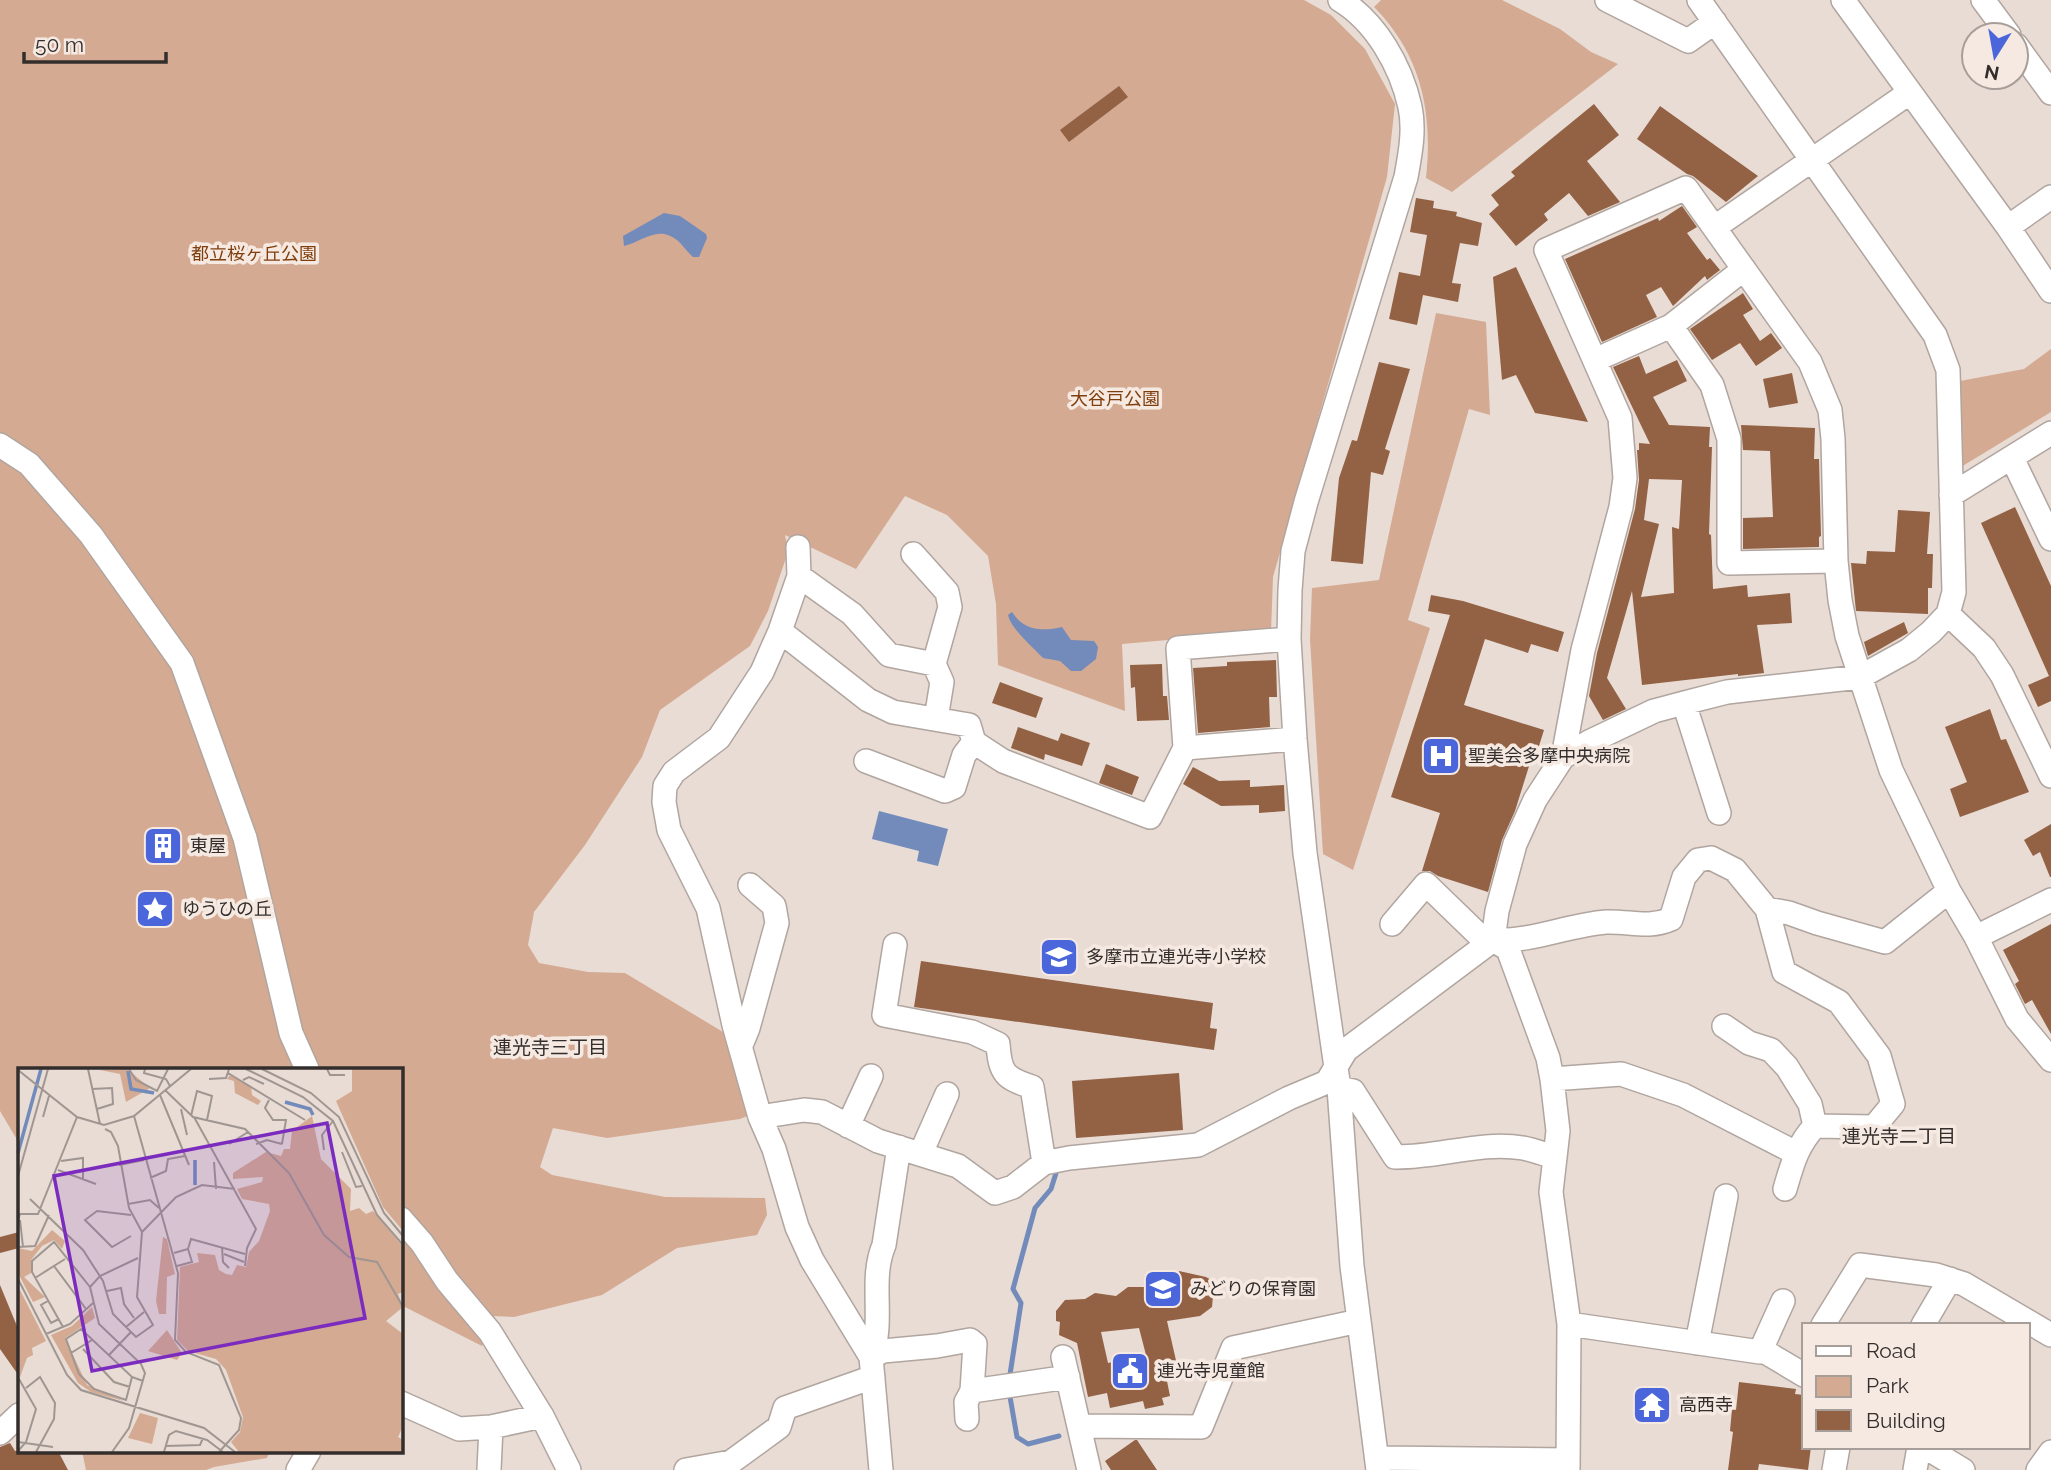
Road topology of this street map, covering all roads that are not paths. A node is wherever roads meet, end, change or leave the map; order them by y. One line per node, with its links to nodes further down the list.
1 (1340, 0): 30 (street)
2 (1607, 0): 7 (street)
3 (1699, 0): 7 (street)
4 (1843, 0): 9 (street)
5 (1983, 0): 6 (street)
6 (1999, 21)
7 (1715, 22): 11 (street)
8 (2030, 64): 10 (street)
9 (1909, 93): 11 (street); 14 (street)
10 (2051, 93)
11 (1813, 161): 13 (street); 22 (street)
12 (2051, 197): 14 (street)
13 (1715, 227): 15 (street); 18 (street)
14 (2008, 227): 16 (street)
15 (1744, 269): 17 (street); 26 (street)
16 (2051, 291)
17 (1671, 326): 18 (street); 26 (street)
18 (1595, 360): 38 (street)
19 (2051, 433): 21 (street)
20 (0, 446): 53 (street)
21 (2012, 458): 22 (street); 23 (street)
22 (1951, 495): 28 (street)
23 (2051, 539)
24 (798, 547): 27 (street)
25 (913, 554): 31 (street)
26 (1836, 561): 32 (street)
27 (799, 576): 29 (street); 31 (street)
28 (1948, 614): 32 (street); 40 (street)
29 (780, 631): 34 (street); 51 (street)
30 (1289, 639): 35 (street); 37 (street)
31 (934, 664): 34 (street)
32 (1860, 677): 33 (street); 43 (street)
33 (1685, 703): 38 (street); 41 (street)
34 (936, 719): 36 (street)
35 (1295, 739): 37 (street); 55 (street)
36 (974, 742): 37 (street); 39 (street)
37 (1185, 748)
38 (1563, 757): 48 (street)
39 (866, 761)
40 (2051, 776)
41 (1719, 813)
42 (750, 885): 51 (street)
43 (1949, 891): 45 (street); 47 (street)
44 (2051, 900): 47 (street)
45 (1768, 909): 48 (street); 60 (street)
46 (1392, 924): 48 (street)
47 (1976, 937): 52 (street)
48 (1490, 942): 55 (street); 56 (street)
49 (895, 945): 64 (street)
50 (1724, 1026): 60 (street)
51 (741, 1045): 58 (street)
52 (2051, 1060)
53 (307, 1068)
54 (871, 1076): 59 (street)
55 (1337, 1079): 63 (street); 64 (street); 70 (street)
56 (1552, 1079): 62 (street); 63 (street)
57 (947, 1094): 61 (street)
58 (760, 1116): 59 (street); 79 (street)
59 (848, 1126): 61 (street)
60 (1815, 1126): 62 (street)
61 (910, 1150): 64 (street); 79 (street)
62 (1796, 1153): 65 (street)
63 (1555, 1157): 74 (street)
64 (1044, 1163)
65 (1785, 1189)
66 (1726, 1196): 77 (street)
67 (402, 1220): 84 (street)
68 (1950, 1279): 71 (street); 72 (street); 73 (street)
69 (1783, 1301): 78 (street)
70 (1359, 1321): 86 (street); 94 (street)
71 (1824, 1323)
72 (1924, 1323)
73 (2026, 1323)
74 (1569, 1324): 77 (street); 95 (street)
75 (2030, 1325): 76 (street)
76 (2051, 1335)
77 (1697, 1343): 78 (street)
78 (1762, 1350): 80 (street)
79 (872, 1367): 81 (street); 99 (street); 100 (street)
80 (1801, 1367)
81 (972, 1391): 85 (street); 86 (street)
82 (402, 1404): 87 (street)
83 (18, 1416): 88 (street)
84 (542, 1416): 87 (street); 98 (street)
85 (968, 1419)
86 (1080, 1426): 101 (street)
87 (491, 1427): 97 (street)
88 (0, 1433)
89 (1838, 1449): 102 (street)
90 (1919, 1449): 103 (street)
91 (1938, 1450): 104 (street)
92 (308, 1452): 96 (street)
93 (2051, 1452): 105 (street)
94 (1378, 1464): 95 (street)
95 (1568, 1465)
96 (299, 1470)
97 (489, 1470)
98 (569, 1470)
99 (686, 1470)
100 (881, 1470)
101 (1089, 1470)
102 (1834, 1470)
103 (1915, 1470)
104 (1963, 1470)
105 (2038, 1470)

